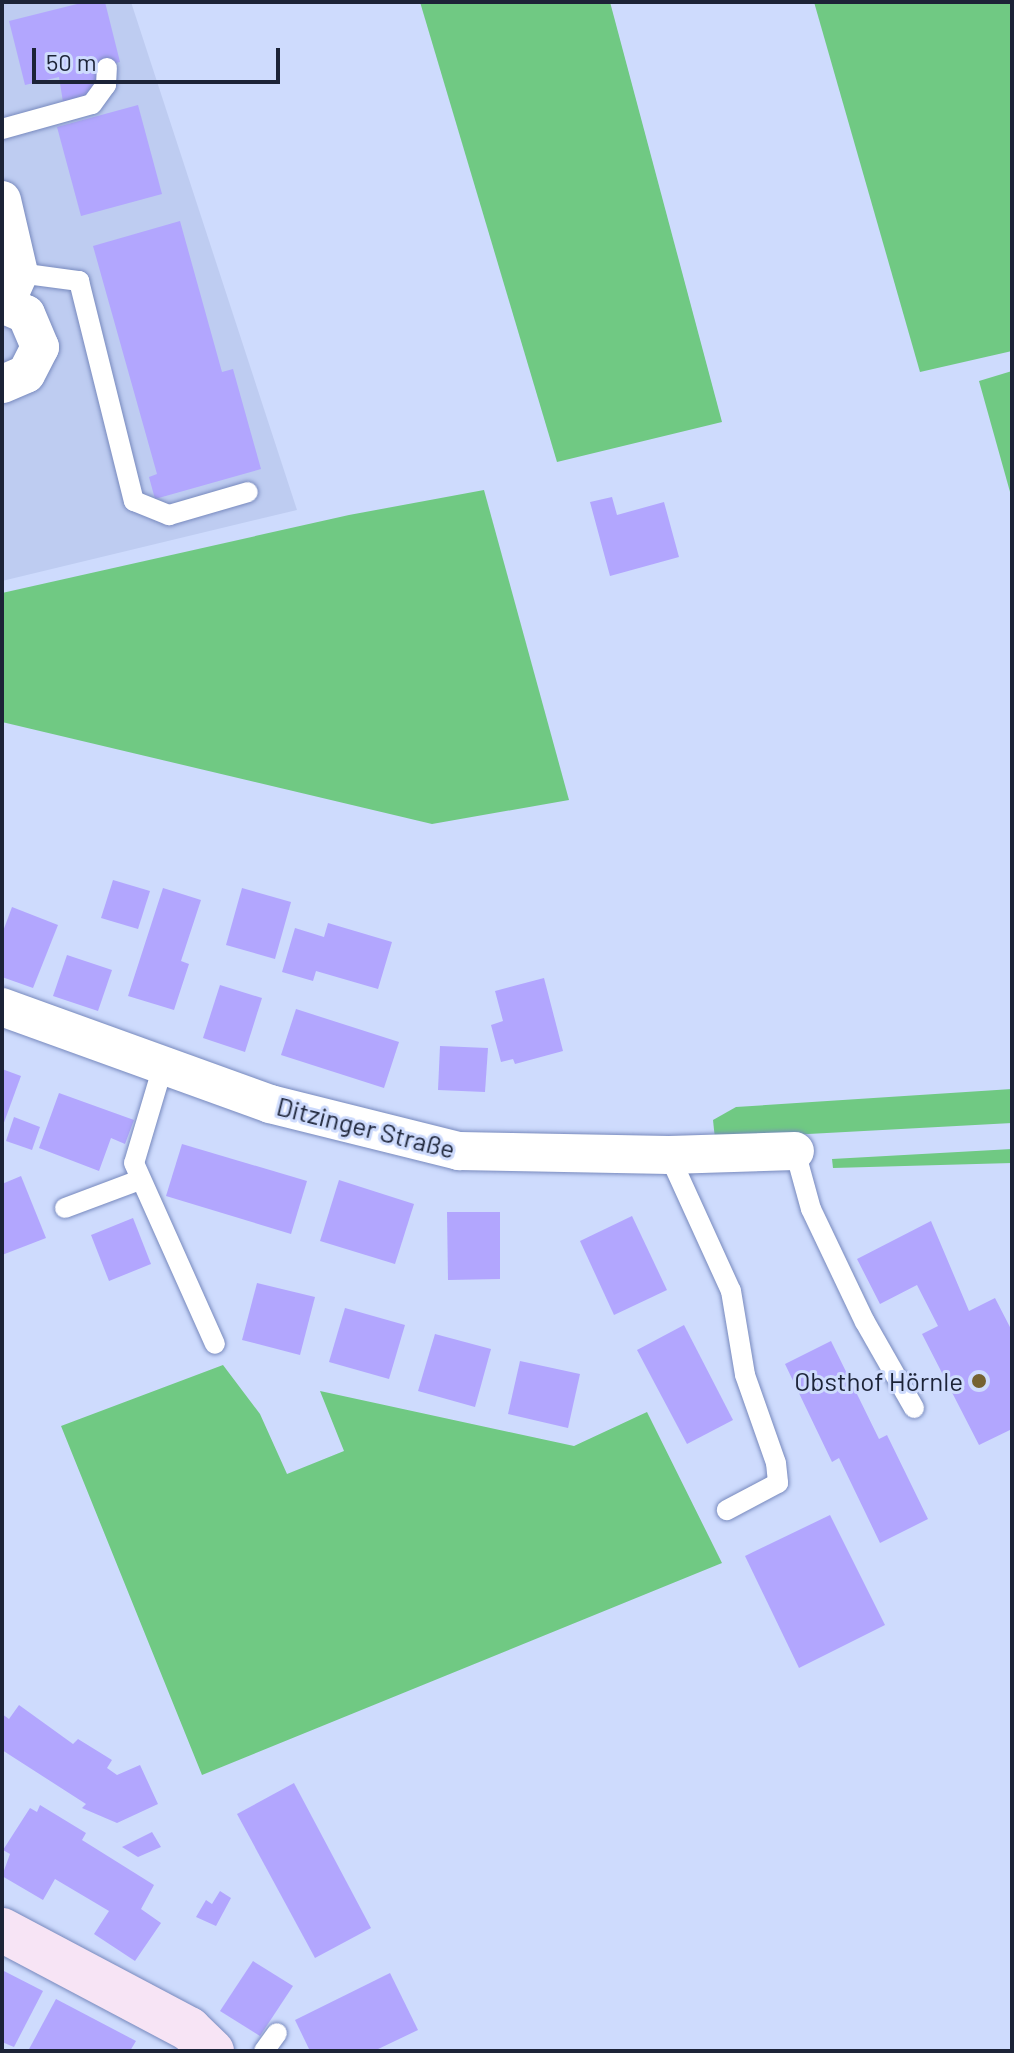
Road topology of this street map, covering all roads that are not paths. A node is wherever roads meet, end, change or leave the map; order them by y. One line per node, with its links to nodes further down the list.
1 (107, 68): 2 (lane)
2 (2, 129)
3 (2, 200): 4 (street)
4 (9, 294): 5 (street); 6 (lane)
5 (2, 384)
6 (248, 492)
7 (2, 1007): 8 (street, Ditzinger Straße)
8 (163, 1066): 10 (street, Ditzinger Straße); 11 (lane)
9 (795, 1151): 10 (street, Ditzinger Straße); 14 (lane)
10 (669, 1155): 15 (lane)
11 (140, 1180): 12 (lane); 13 (lane)
12 (65, 1208)
13 (215, 1344)
14 (914, 1408)
15 (727, 1510)
16 (3, 1934): 18 (main road)
17 (277, 2033): 19 (lane)
18 (212, 2051)
19 (264, 2051)

